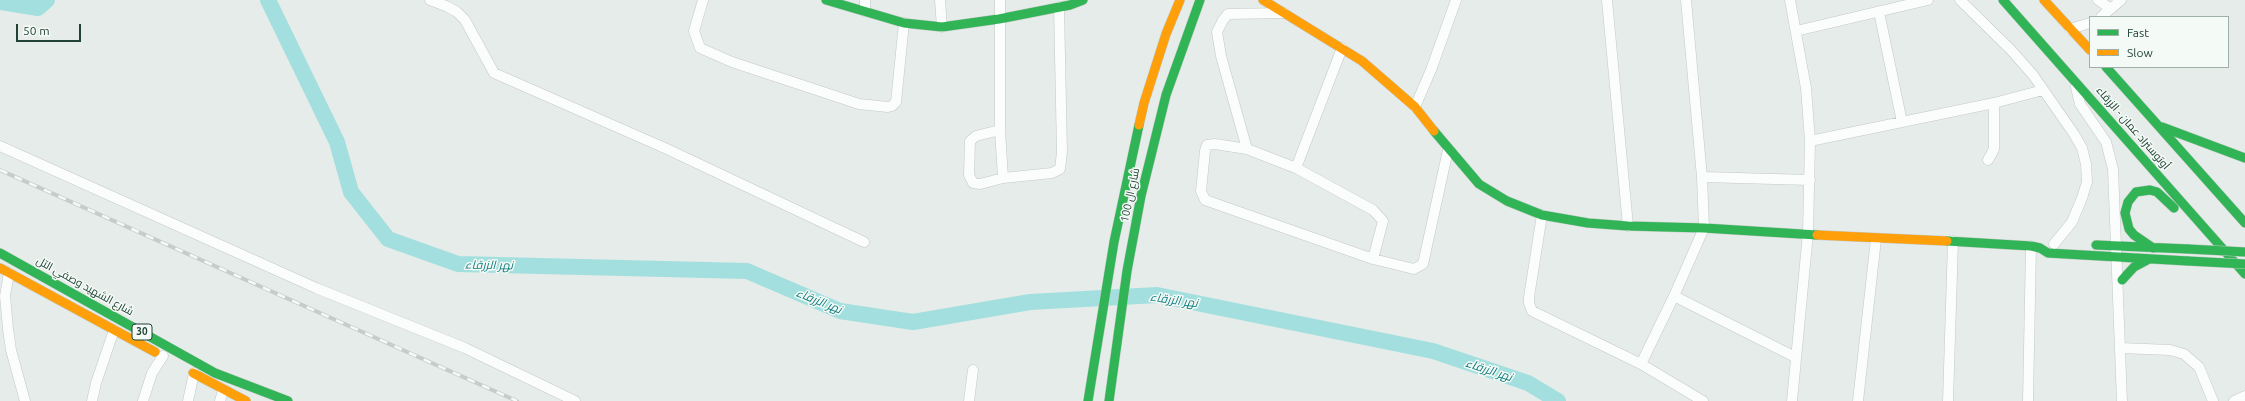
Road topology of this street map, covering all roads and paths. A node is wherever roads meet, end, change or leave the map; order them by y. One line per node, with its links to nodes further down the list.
1 (430, 0): 61 (street)
2 (703, 0): 27 (street)
3 (826, 0): 22 (main road)
4 (865, 0): 22 (street)
5 (940, 0): 29 (street)
6 (1000, 0): 26 (street)
7 (1082, 0): 21 (main road)
8 (1180, 0): 98 (main road, شارع ال 100)
9 (1200, 0): 99 (main road, شارع ال 100)
10 (1263, 0): 24 (main road)
11 (1454, 0): 38 (street)
12 (1607, 0): 55 (street)
13 (1686, 0): 49 (street)
14 (1790, 0): 31 (street)
15 (1928, 0): 23 (street)
16 (1960, 0): 36 (street)
17 (2003, 0): 35 (main road, أوتوستراد عمان - الزرقاء)
18 (2044, 0): 30 (main road)
19 (2098, 0): 25 (street)
20 (2121, 0): 25 (street)
21 (1059, 7): 26 (main road); 50 (street)
22 (865, 12): 27 (main road)
23 (1878, 12): 31 (street); 39 (street)
24 (1288, 13): 32 (main road); 44 (street)
25 (2106, 14)
26 (999, 19): 29 (main road); 41 (street)
27 (904, 23): 29 (main road)
28 (2089, 23): 30 (street)
29 (942, 27)
30 (2070, 29): 33 (main road)
31 (1796, 31): 42 (street)
32 (1342, 48): 38 (main road); 48 (street)
33 (2089, 49)
34 (2107, 68): 40 (main road, أوتوستراد عمان - الزرقاء)
35 (2075, 79): 59 (main road, أوتوستراد عمان - الزرقاء); 65 (street)
36 (2043, 90): 37 (street); 62 (street)
37 (1994, 103): 39 (street); 47 (street)
38 (1415, 107): 45 (main road)
39 (1902, 122): 42 (street)
40 (2158, 126): 46 (main road); 54 (main road, أوتوستراد عمان - الزرقاء)
41 (1000, 130): 50 (street); 50 (street)
42 (1810, 141): 51 (street)
43 (0, 146): 96 (street)
44 (1247, 149): 48 (street); 72 (street)
45 (1448, 150): 53 (main road); 72 (street)
46 (2245, 158)
47 (1988, 160)
48 (1296, 168): 72 (street)
49 (1702, 177): 51 (street); 56 (street)
50 (1003, 178)
51 (1810, 180): 57 (street)
52 (2126, 207): 59 (main road); 65 (street); 67 (main road)
53 (1542, 215): 55 (main road); 84 (street)
54 (2245, 223)
55 (1628, 226): 56 (main road)
56 (1704, 228): 57 (main road); 77 (street)
57 (1808, 233): 58 (main road); 83 (street)
58 (1876, 238): 60 (main road); 102 (street)
59 (2213, 238): 75 (main road, أوتوستراد عمان - الزرقاء)
60 (1953, 241): 66 (main road); 103 (street)
61 (864, 242)
62 (2054, 244): 63 (main road); 66 (main road)
63 (2070, 244)
64 (2086, 245): 65 (main road)
65 (2119, 246): 67 (main road); 70 (street)
66 (2035, 247): 70 (main road); 104 (street)
67 (2154, 248): 68 (main road, bridge)
68 (2245, 252)
69 (0, 253): 95 (main road, شارع الشهيد وصفي التل / 30)
70 (2119, 257): 71 (main road); 76 (street); 79 (street)
71 (2149, 259): 73 (main road, bridge); 76 (main road)
72 (1373, 260)
73 (2245, 264)
74 (4, 270): 78 (street); 80 (main road, 30)
75 (2245, 274)
76 (2122, 280): 79 (street)
77 (1674, 296): 83 (street); 84 (street)
78 (3, 298): 89 (street)
79 (2119, 298): 81 (street)
80 (114, 330): 82 (main road, 30); 90 (street)
81 (2120, 348): 105 (street); 106 (street)
82 (166, 357): 91 (street)
83 (1795, 357): 101 (street)
84 (1641, 364): 100 (street)
85 (973, 370): 97 (street)
86 (190, 371): 87 (main road); 92 (street)
87 (223, 390): 93 (street); 94 (main road)
88 (2245, 396): 107 (street)
89 (25, 401)
90 (92, 401)
91 (143, 401)
92 (188, 401)
93 (220, 401)
94 (246, 401)
95 (288, 401)
96 (576, 401)
97 (969, 401)
98 (1088, 401)
99 (1109, 401)
100 (1703, 401)
101 (1792, 401)
102 (1858, 401)
103 (1948, 401)
104 (2028, 401)
105 (2122, 401)
106 (2213, 401)
107 (2234, 401)

